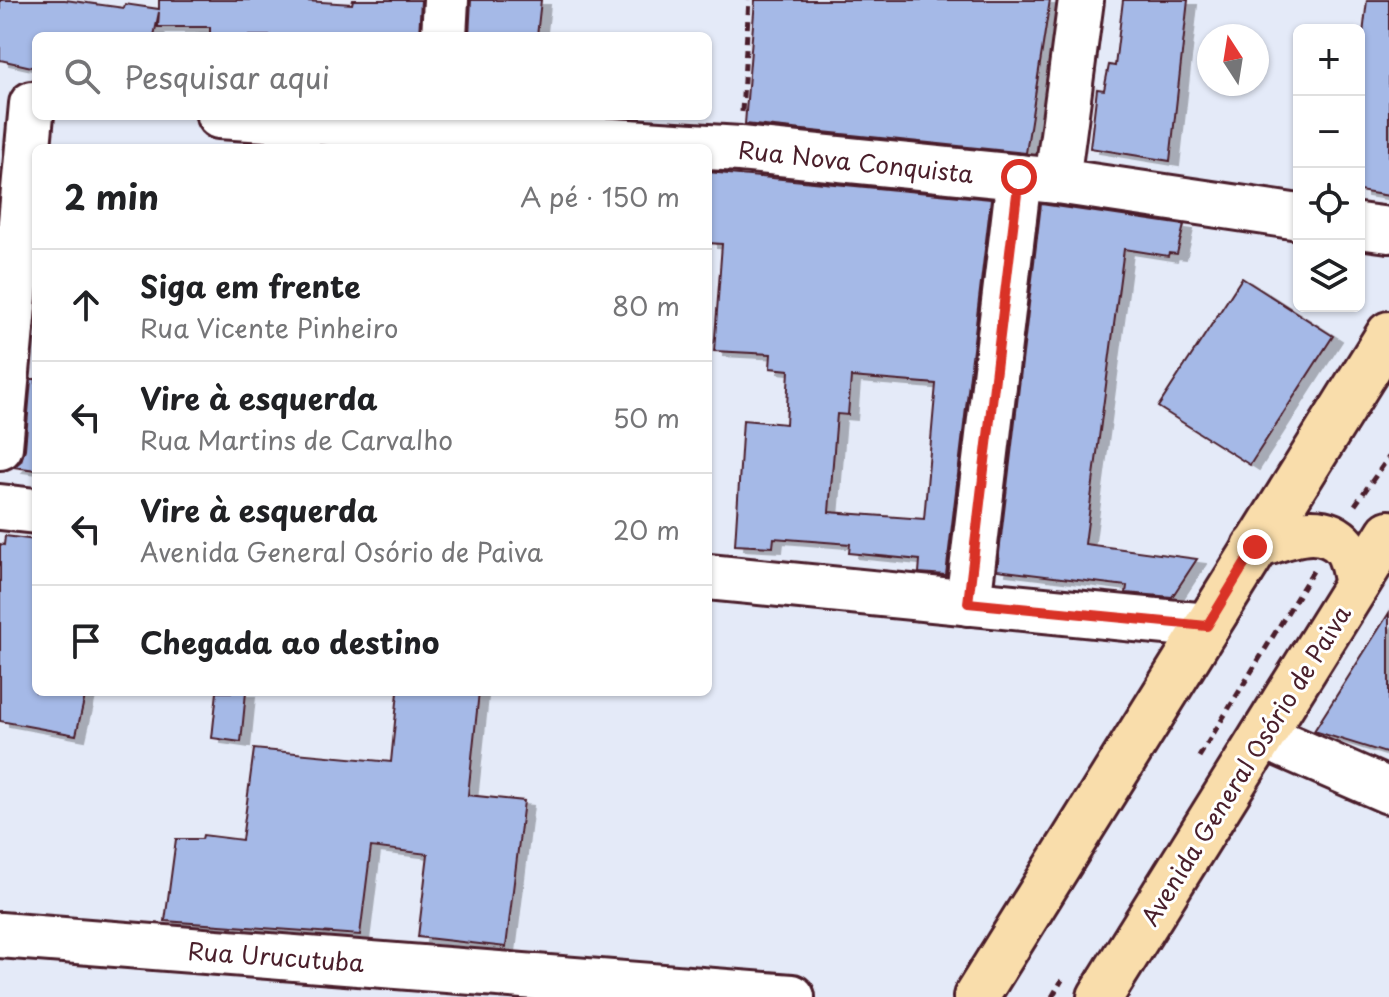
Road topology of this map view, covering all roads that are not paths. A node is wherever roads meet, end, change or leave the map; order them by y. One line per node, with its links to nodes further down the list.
1 (446, 0): 3 (street)
2 (1081, 0): 9 (street)
3 (444, 32)
4 (23, 103): 14 (street)
5 (365, 120): 6 (street, Rua Nova Conquista)
6 (438, 122): 7 (street, Rua Nova Conquista)
7 (684, 144)
8 (712, 146): 9 (street, Rua Nova Conquista)
9 (1038, 179): 10 (street, Rua Nova Conquista); 21 (street)
10 (1293, 216)
11 (1365, 227): 12 (street)
12 (1389, 230)
13 (1389, 334): 18 (main road)
14 (0, 447)
15 (0, 507): 16 (street)
16 (32, 511)
17 (1389, 533): 20 (main road, Avenida General Osório de Paiva)
18 (1255, 547): 20 (main road); 22 (main road)
19 (712, 577): 21 (street)
20 (1357, 584): 23 (main road, Avenida General Osório de Paiva)
21 (968, 603): 22 (street)
22 (1207, 626): 27 (main road)
23 (1263, 736): 24 (street); 28 (main road, Avenida General Osório de Paiva)
24 (1389, 791)
25 (0, 935): 26 (street, Rua Urucutuba)
26 (792, 997)
27 (976, 997)
28 (1100, 997)

